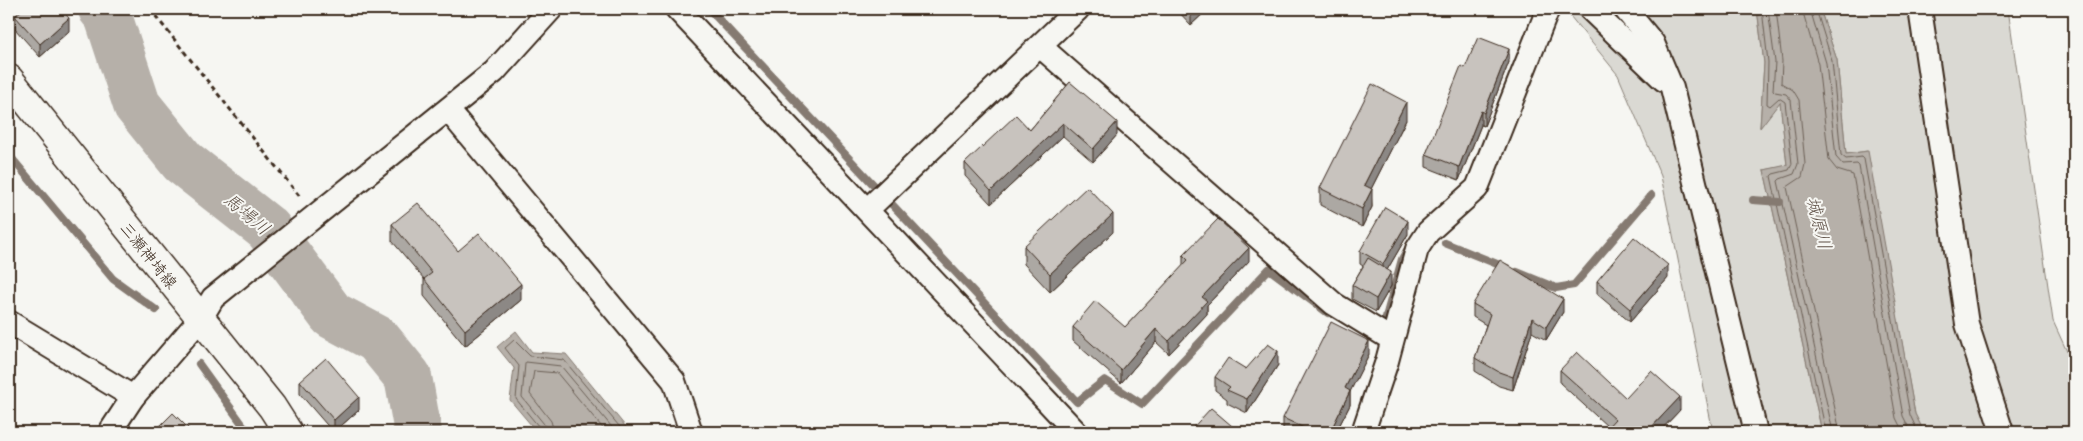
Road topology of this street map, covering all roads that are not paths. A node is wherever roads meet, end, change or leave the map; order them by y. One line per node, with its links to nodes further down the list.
1 (551, 9): 11 (street)
2 (677, 9): 12 (street)
3 (1078, 9): 8 (street)
4 (1548, 9): 15 (street)
5 (1590, 9): 10 (street)
6 (1625, 9): 10 (street)
7 (1920, 9): 23 (street)
8 (1040, 46): 12 (street); 15 (street)
9 (9, 79): 13 (main road, 三瀬神埼線)
10 (1672, 88): 22 (street)
11 (448, 110): 13 (street); 19 (street)
12 (867, 210): 20 (street)
13 (200, 318): 16 (street); 18 (main road, 三瀬神埼線)
14 (9, 322): 16 (street)
15 (1391, 339): 21 (street)
16 (133, 397): 17 (street)
17 (110, 432)
18 (288, 432)
19 (691, 432)
20 (1076, 432)
21 (1363, 432)
22 (1756, 432)
23 (2002, 432)

